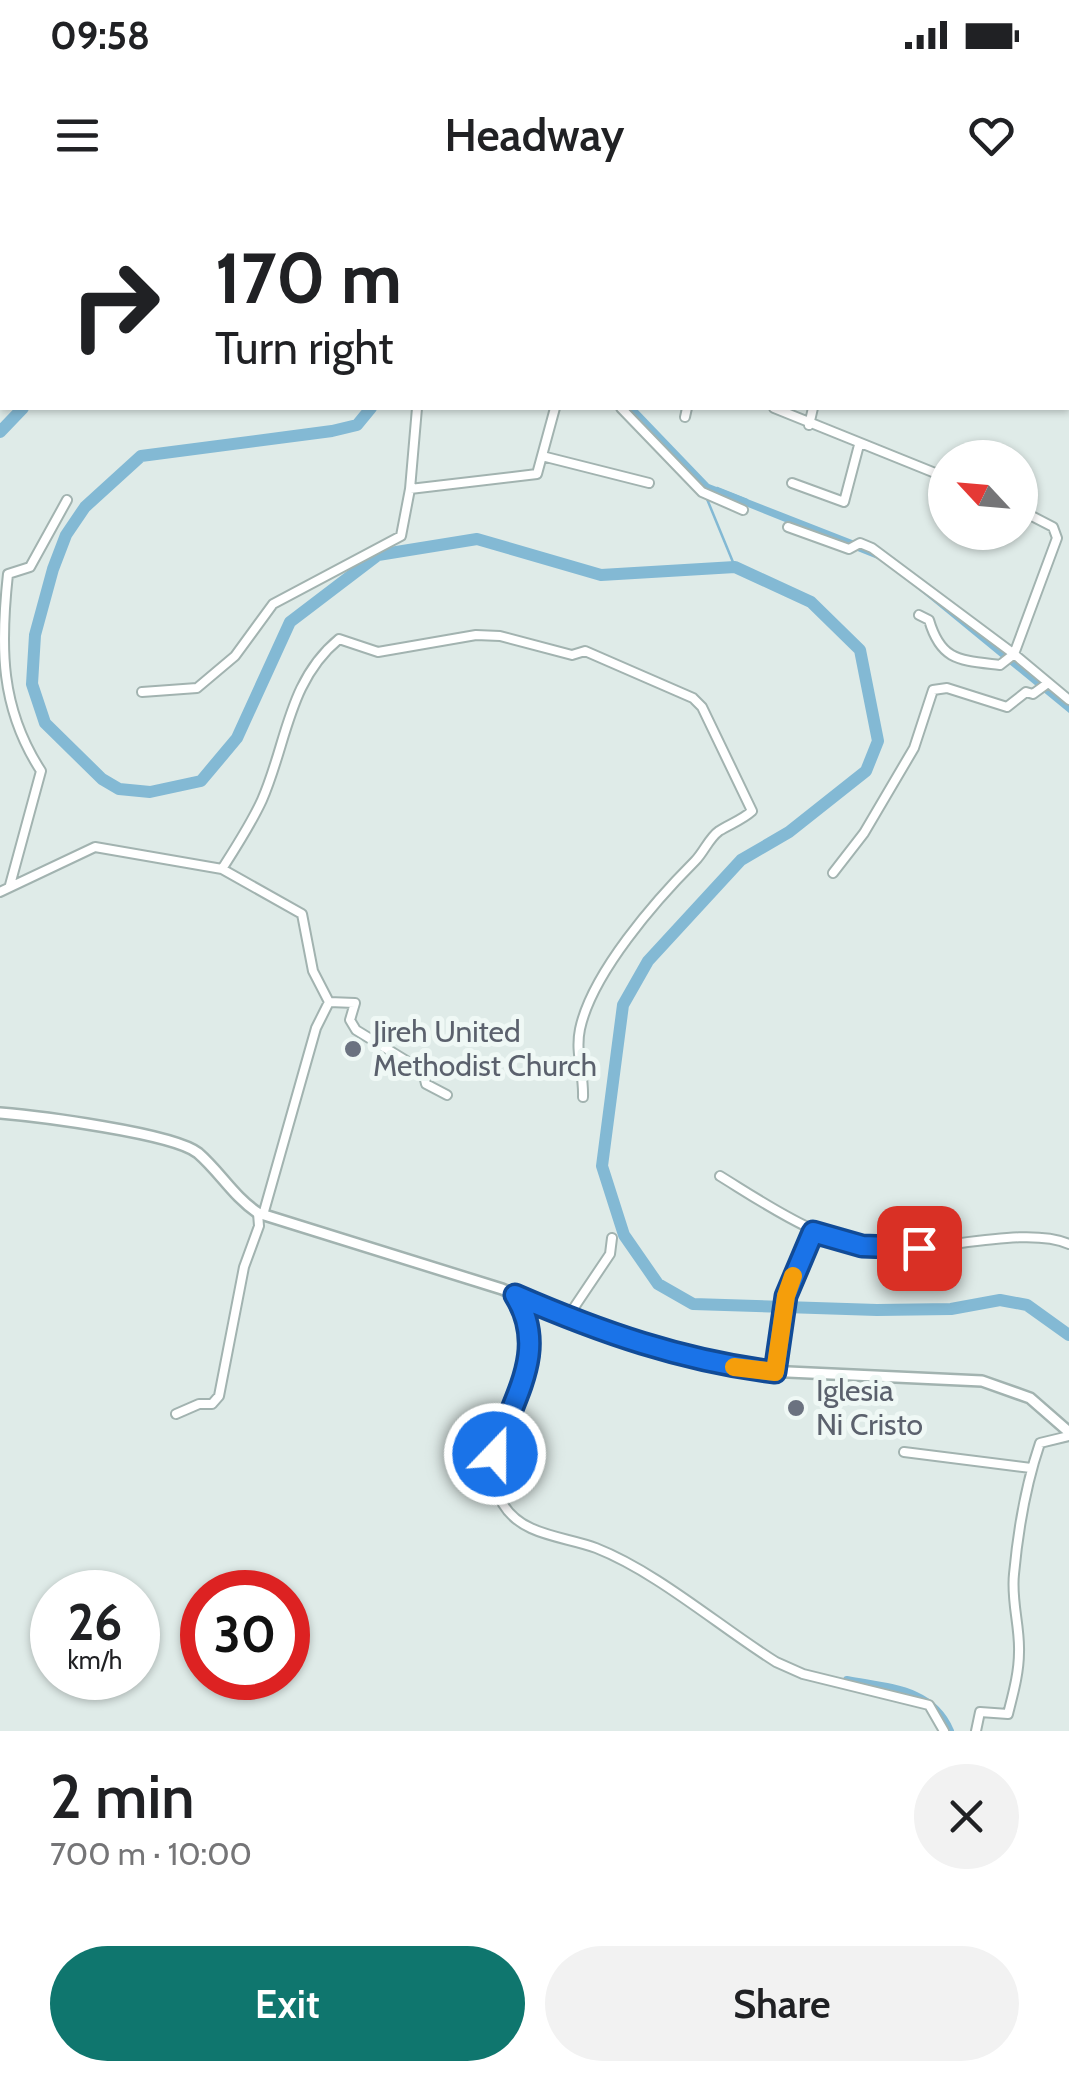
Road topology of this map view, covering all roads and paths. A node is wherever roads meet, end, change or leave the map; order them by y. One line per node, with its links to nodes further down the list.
1 (417, 410): 12 (street)
2 (554, 410): 8 (street)
3 (623, 410): 14 (street)
4 (778, 410): 6 (street)
5 (813, 410): 6 (street)
6 (809, 425): 7 (street)
7 (860, 445): 9 (street); 11 (street)
8 (542, 456): 10 (street); 12 (street)
9 (928, 471)
10 (649, 483)
11 (792, 483)
12 (410, 489): 20 (street)
13 (66, 500): 24 (street)
14 (743, 510)
15 (1038, 519): 18 (street)
16 (788, 527): 18 (street)
17 (919, 614): 18 (street)
18 (1010, 657): 19 (street)
19 (1046, 686): 21 (street); 23 (street)
20 (142, 692)
21 (1069, 700)
22 (222, 869): 24 (street); 26 (street); 28 (street)
23 (832, 873)
24 (10, 885): 25 (street)
25 (0, 892)
26 (329, 1002): 27 (street); 31 (street)
27 (447, 1095)
28 (583, 1097)
29 (0, 1113): 31 (street)
30 (720, 1176): 32 (street)
31 (261, 1214): 35 (street); 38 (street)
32 (813, 1232): 34 (street); 37 (street)
33 (612, 1238): 36 (street)
34 (1069, 1244)
35 (515, 1295): 36 (street); 42 (street)
36 (567, 1318): 37 (street)
37 (775, 1372): 39 (street)
38 (176, 1414)
39 (1069, 1434): 41 (street)
40 (904, 1452): 41 (street)
41 (1031, 1468): 43 (street)
42 (944, 1731)
43 (976, 1731)

